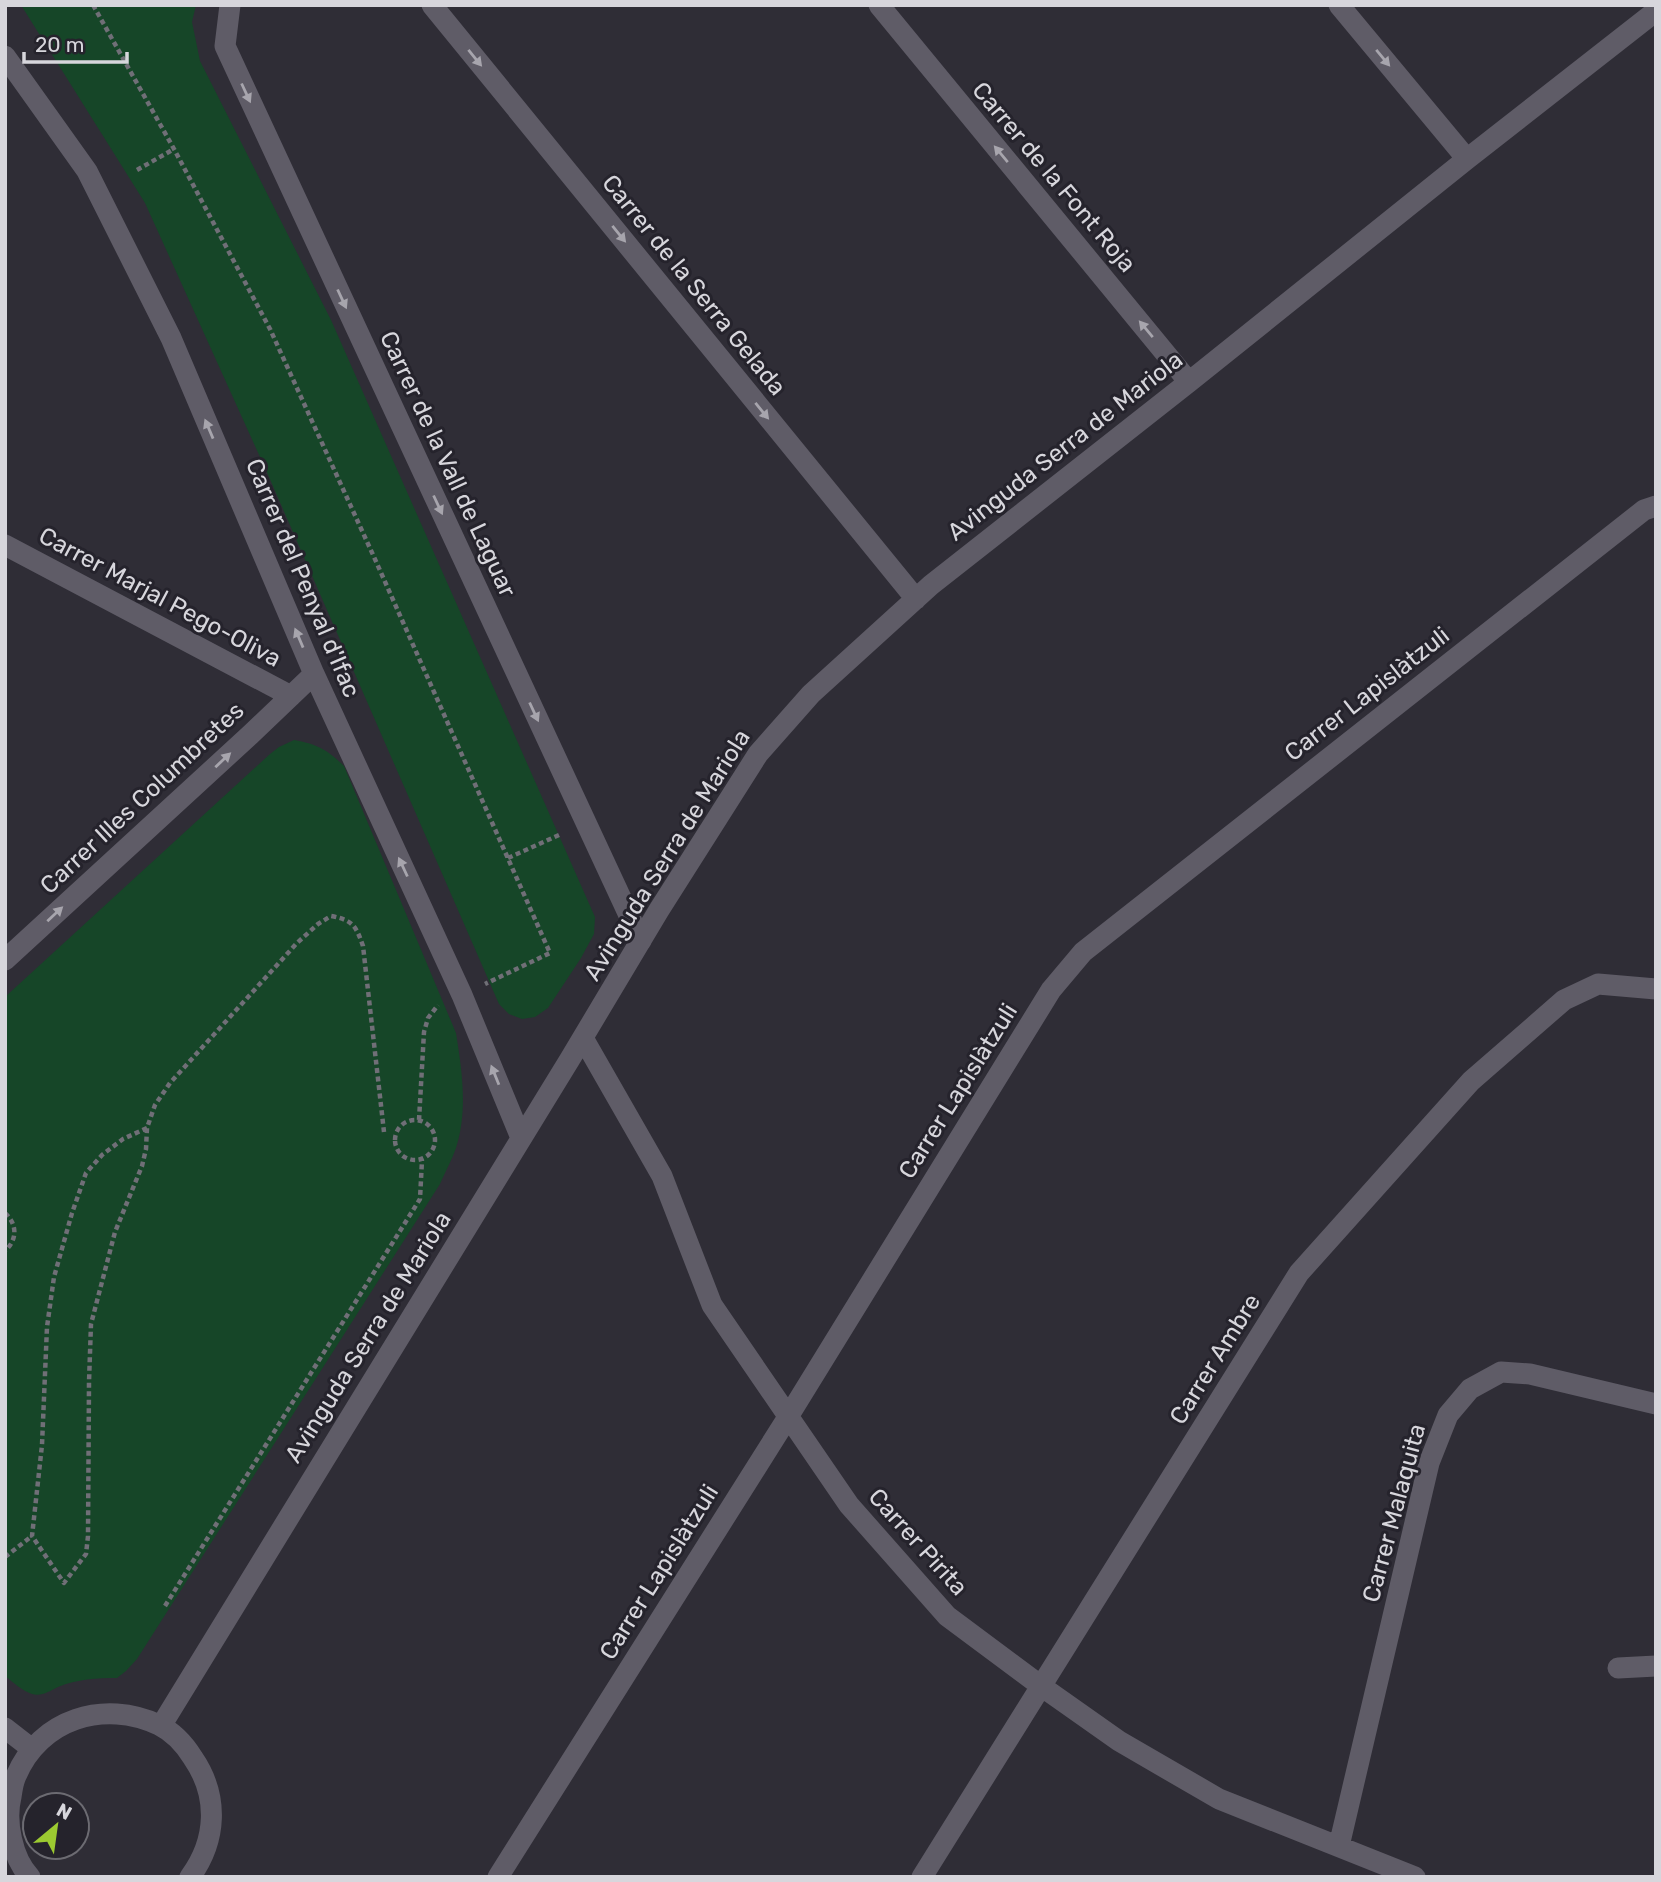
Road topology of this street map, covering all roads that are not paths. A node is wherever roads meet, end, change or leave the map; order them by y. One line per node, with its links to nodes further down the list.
1 (230, 5): 14 (street, Carrer de la Vall de Laguar, one-way to 14)
2 (432, 5): 11 (street, Carrer de la Serra Gelada, one-way to 11)
3 (879, 5): 8 (street, Carrer de la Font Roja, one-way to 3)
4 (1339, 5): 7 (street, one-way to 7)
5 (1656, 10): 7 (street, Avinguda Serra de Mariola)
6 (5, 56): 12 (street, Carrer del Penyal d'Ifac, one-way to 6)
7 (1467, 159): 8 (street, Avinguda Serra de Mariola)
8 (1189, 382): 11 (street, Avinguda Serra de Mariola)
9 (1656, 506): 20 (street, Carrer Lapislàtzuli)
10 (5, 545): 13 (street, Carrer Marjal Pego-Oliva)
11 (916, 599): 14 (street, Avinguda Serra de Mariola)
12 (314, 674): 13 (street, Carrer Illes Columbretes); 18 (street, Carrer del Penyal d'Ifac, one-way to 12)
13 (291, 696): 15 (street, Carrer Illes Columbretes, one-way to 13)
14 (641, 941): 17 (street, Avinguda Serra de Mariola)
15 (5, 960)
16 (1656, 989): 23 (street, Carrer Ambre)
17 (583, 1038): 18 (street, Avinguda Serra de Mariola); 20 (street, Carrer Pirita)
18 (522, 1138): 24 (street, Avinguda Serra de Mariola)
19 (1656, 1404): 27 (street, Carrer Malaquita)
20 (788, 1417): 23 (street, Carrer Pirita); 30 (street, Carrer Lapislàtzuli)
21 (1656, 1666): 22 (street)
22 (1618, 1668)
23 (1041, 1686): 27 (street, Carrer Pirita); 31 (street, Carrer Ambre)
24 (160, 1726): 26 (street); 29 (street)
25 (5, 1728): 26 (street)
26 (32, 1749): 28 (street)
27 (1339, 1846): 32 (street, Carrer Pirita)
28 (30, 1877)
29 (190, 1877)
30 (498, 1877)
31 (922, 1877)
32 (1415, 1877)

